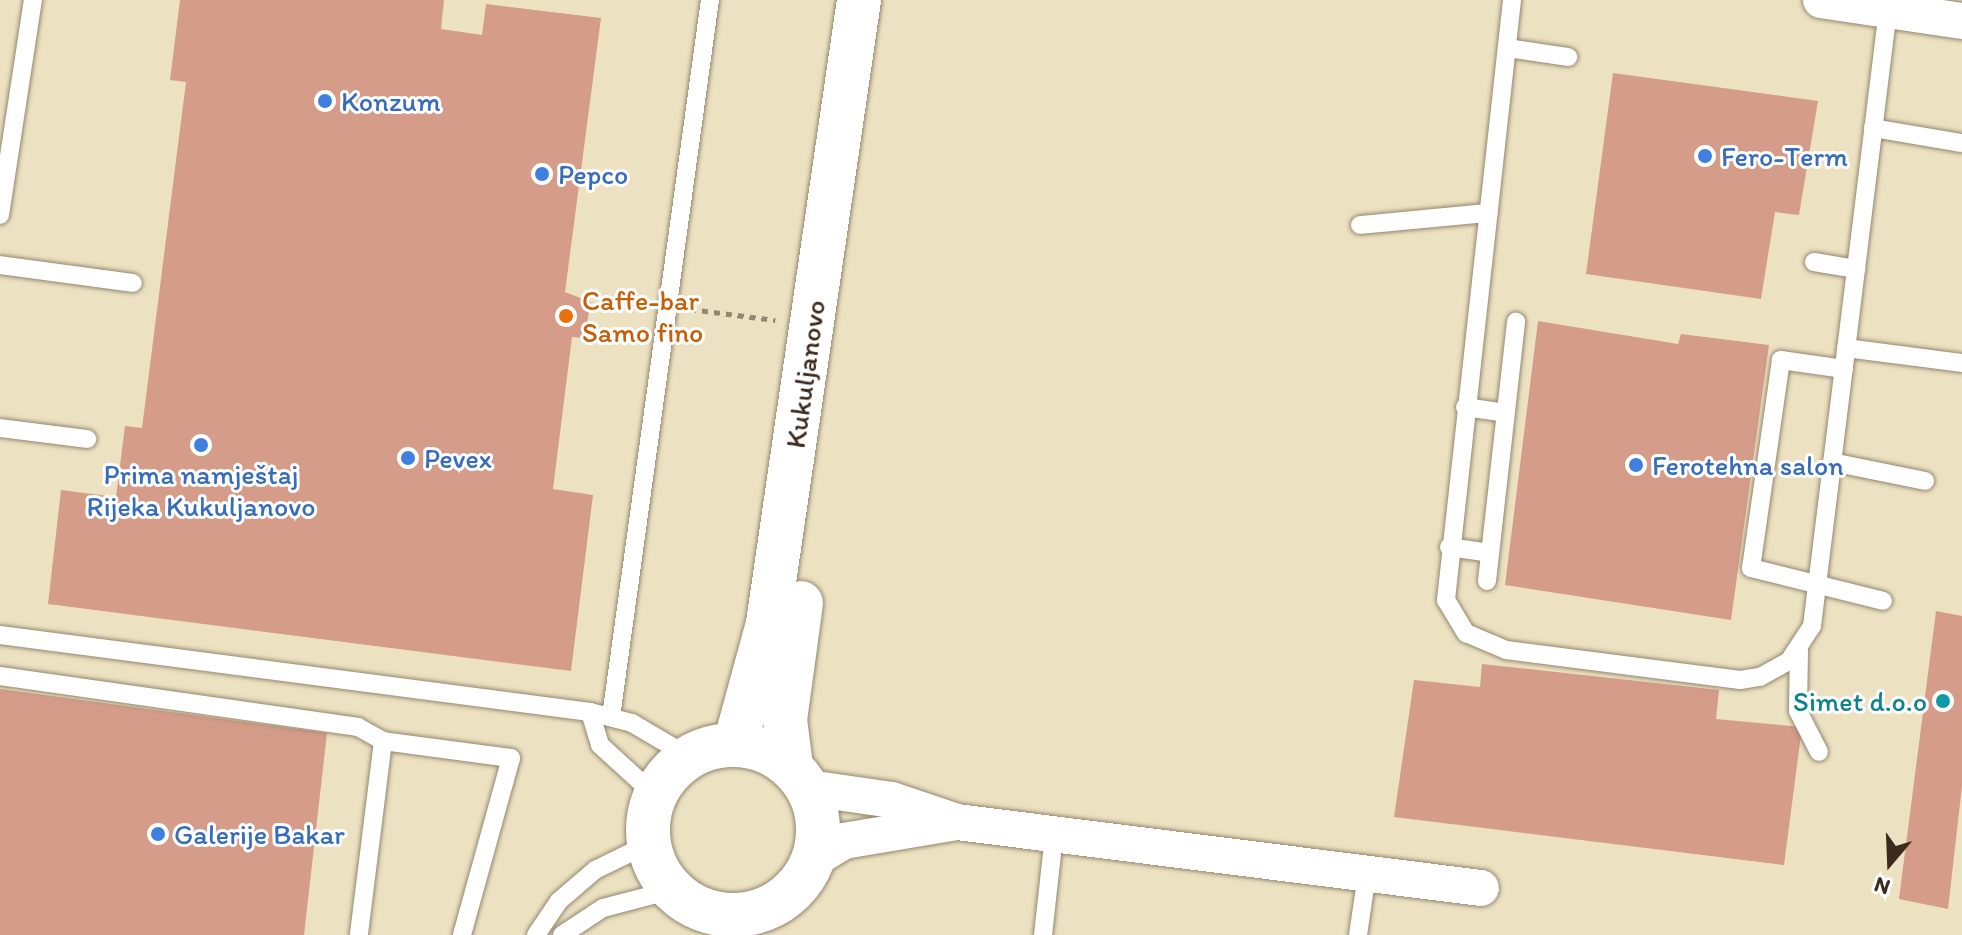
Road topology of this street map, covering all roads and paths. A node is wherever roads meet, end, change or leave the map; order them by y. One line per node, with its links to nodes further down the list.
1 (33, 0): 13 (lane)
2 (710, 0): 19 (lane)
3 (859, 0): 27 (main road, Kukuljanovo)
4 (1512, 0): 8 (lane)
5 (1821, 0): 6 (street)
6 (1905, 8): 7 (street); 10 (lane)
7 (1962, 21)
8 (1507, 48): 9 (lane); 12 (lane)
9 (1568, 57)
10 (1873, 128): 11 (lane); 17 (lane)
11 (1962, 143)
12 (1488, 213): 14 (lane); 25 (lane)
13 (0, 215)
14 (1360, 225)
15 (1814, 262): 17 (lane)
16 (0, 265): 18 (lane)
17 (1856, 269): 22 (lane)
18 (133, 283)
19 (670, 306): 20 (path); 41 (lane)
20 (784, 322)
21 (1516, 322): 26 (lane)
22 (1846, 348): 23 (lane); 24 (lane)
23 (1961, 363)
24 (1844, 369): 30 (lane); 35 (lane)
25 (1465, 407): 26 (lane); 32 (lane)
26 (1506, 413): 33 (lane)
27 (797, 426): 43 (main road, Kukuljanovo); 46 (main road)
28 (0, 428): 29 (lane)
29 (87, 439)
30 (1832, 462): 31 (lane); 35 (lane)
31 (1925, 481)
32 (1449, 547): 33 (lane); 38 (lane)
33 (1490, 553): 34 (lane)
34 (1487, 581)
35 (1818, 581): 36 (lane); 38 (lane)
36 (1883, 601)
37 (0, 635): 40 (lane)
38 (1799, 651): 44 (lane)
39 (0, 676): 42 (lane)
40 (590, 712): 41 (lane); 47 (lane)
41 (611, 717): 45 (lane)
42 (383, 741): 56 (lane); 57 (lane)
43 (735, 744): 45 (main road); 46 (main road)
44 (1819, 752)
45 (688, 756): 47 (main road)
46 (800, 777): 48 (street); 51 (main road)
47 (655, 795): 50 (main road)
48 (957, 822): 49 (street); 51 (street)
49 (1054, 835): 52 (street); 60 (lane)
50 (648, 844): 54 (main road); 58 (lane)
51 (814, 859): 55 (main road)
52 (1367, 874): 53 (street); 61 (lane)
53 (1481, 888)
54 (698, 912): 55 (main road); 59 (lane)
55 (759, 923)
56 (359, 935)
57 (462, 935)
58 (536, 935)
59 (562, 935)
60 (1043, 935)
61 (1358, 935)

